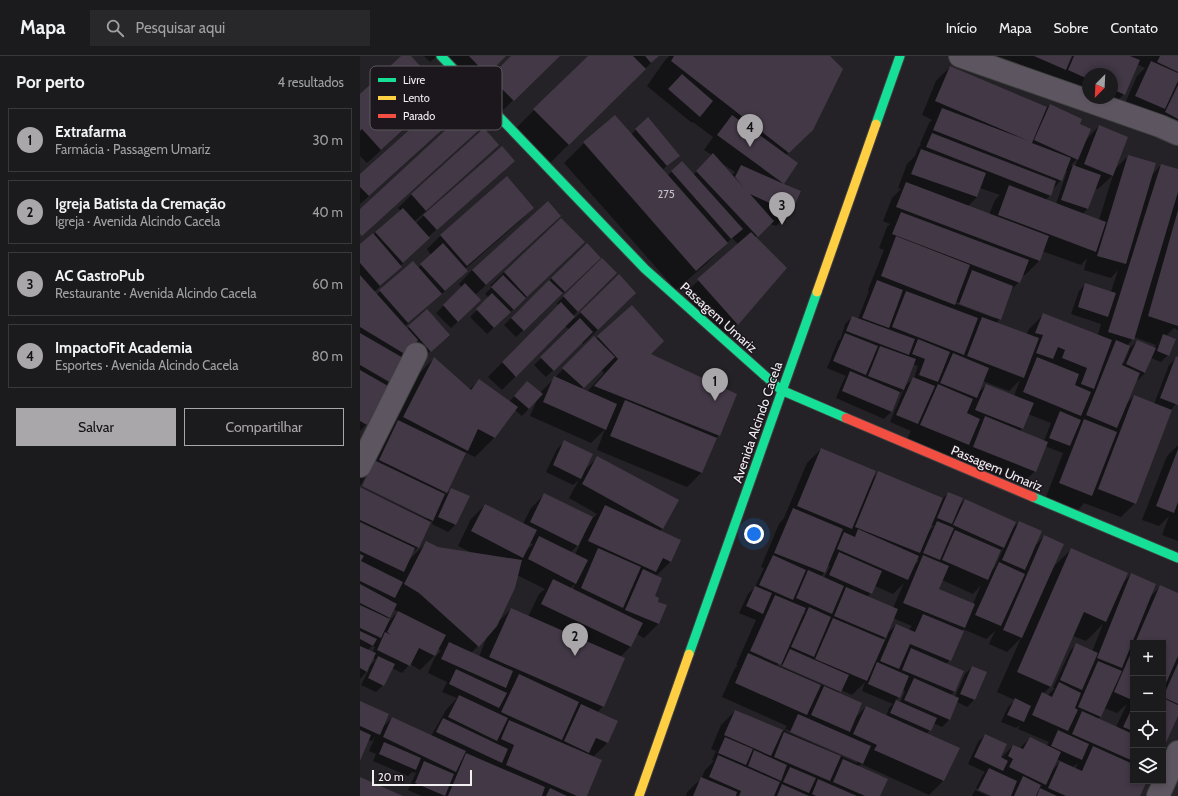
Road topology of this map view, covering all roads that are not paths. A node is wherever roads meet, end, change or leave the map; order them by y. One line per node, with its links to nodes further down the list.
1 (441, 56): 4 (street, Passagem Umariz)
2 (900, 56): 8 (street, Avenida Alcindo Cacela)
3 (960, 56): 6 (street)
4 (451, 66)
5 (502, 120): 8 (street, Passagem Umariz)
6 (1178, 134)
7 (416, 354): 9 (street)
8 (782, 390): 10 (street, Passagem Umariz); 12 (street, Avenida Alcindo Cacela)
9 (360, 466)
10 (1178, 558)
11 (1178, 752): 13 (street)
12 (639, 796)
13 (1158, 796)

